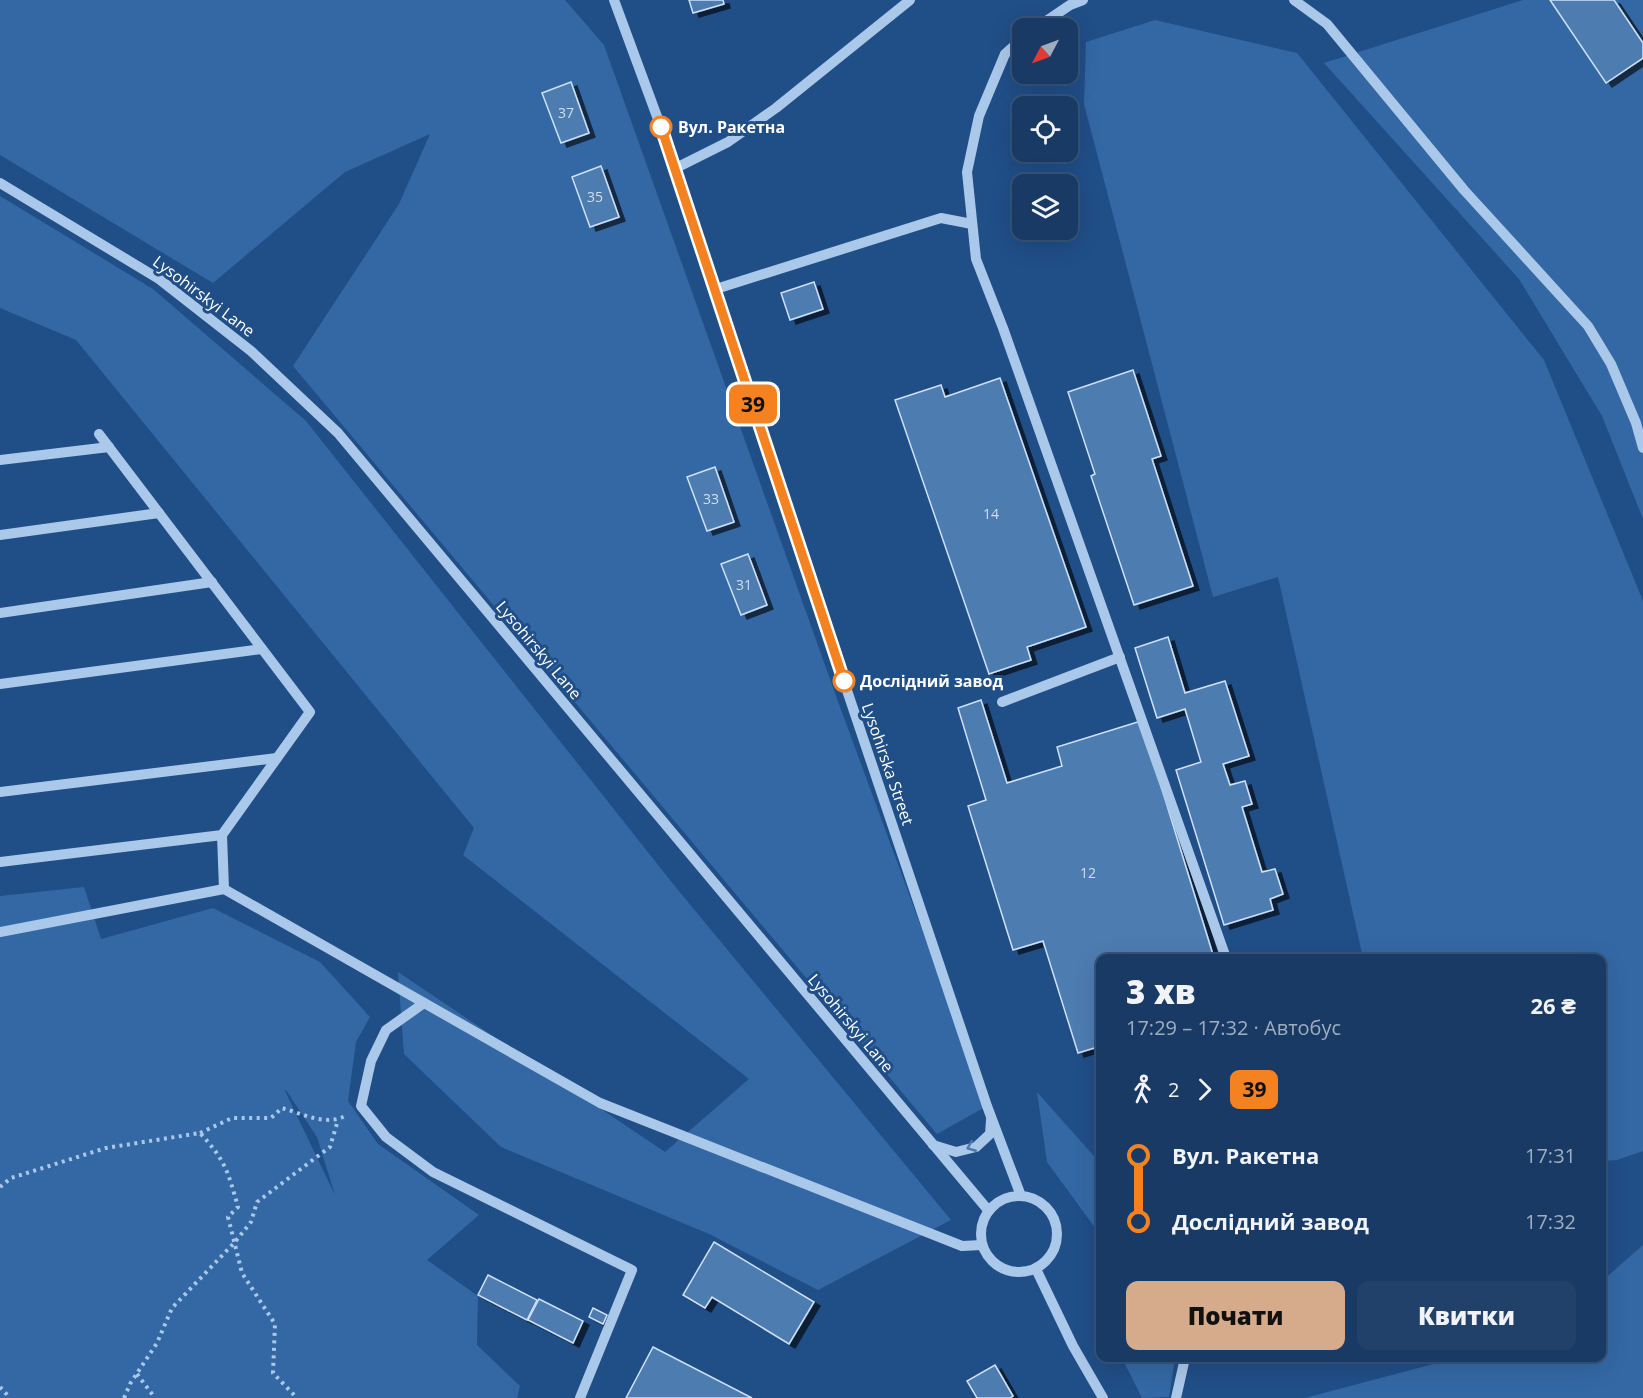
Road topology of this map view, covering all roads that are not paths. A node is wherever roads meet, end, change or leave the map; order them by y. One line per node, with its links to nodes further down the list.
1 (614, 0): 7 (street, Lysohirska Street)
2 (910, 0): 7 (street)
3 (1083, 0): 5 (street)
4 (1294, 0): 13 (street)
5 (1051, 18)
6 (1012, 48): 9 (street)
7 (676, 168): 10 (street, Lysohirska Street)
8 (0, 183): 32 (street, Lysohirskyi Lane)
9 (972, 224): 10 (street); 20 (street)
10 (716, 289): 31 (street, Lysohirska Street)
11 (99, 434): 12 (street)
12 (109, 447): 14 (street); 15 (street)
13 (1643, 448)
14 (0, 460)
15 (159, 513): 16 (street); 17 (street)
16 (0, 535)
17 (212, 582): 18 (street); 19 (street)
18 (0, 613)
19 (262, 649): 21 (street); 23 (street)
20 (1120, 657): 22 (street); 29 (street)
21 (0, 684)
22 (1002, 702)
23 (277, 758): 24 (street); 25 (street)
24 (0, 792)
25 (222, 835): 26 (street); 27 (street)
26 (0, 862)
27 (224, 889): 28 (street); 30 (street)
28 (0, 932)
29 (1225, 954)
30 (424, 1003): 35 (street); 38 (street)
31 (992, 1118): 32 (street, one-way to 32); 33 (street, Lysohirska Street)
32 (933, 1145): 34 (street, Lysohirskyi Lane)
33 (1021, 1196): 34 (street); 36 (street)
34 (988, 1210): 35 (street)
35 (982, 1245): 36 (street)
36 (1036, 1269): 39 (street)
37 (1184, 1362): 40 (street)
38 (580, 1398)
39 (1102, 1398)
40 (1176, 1398)

